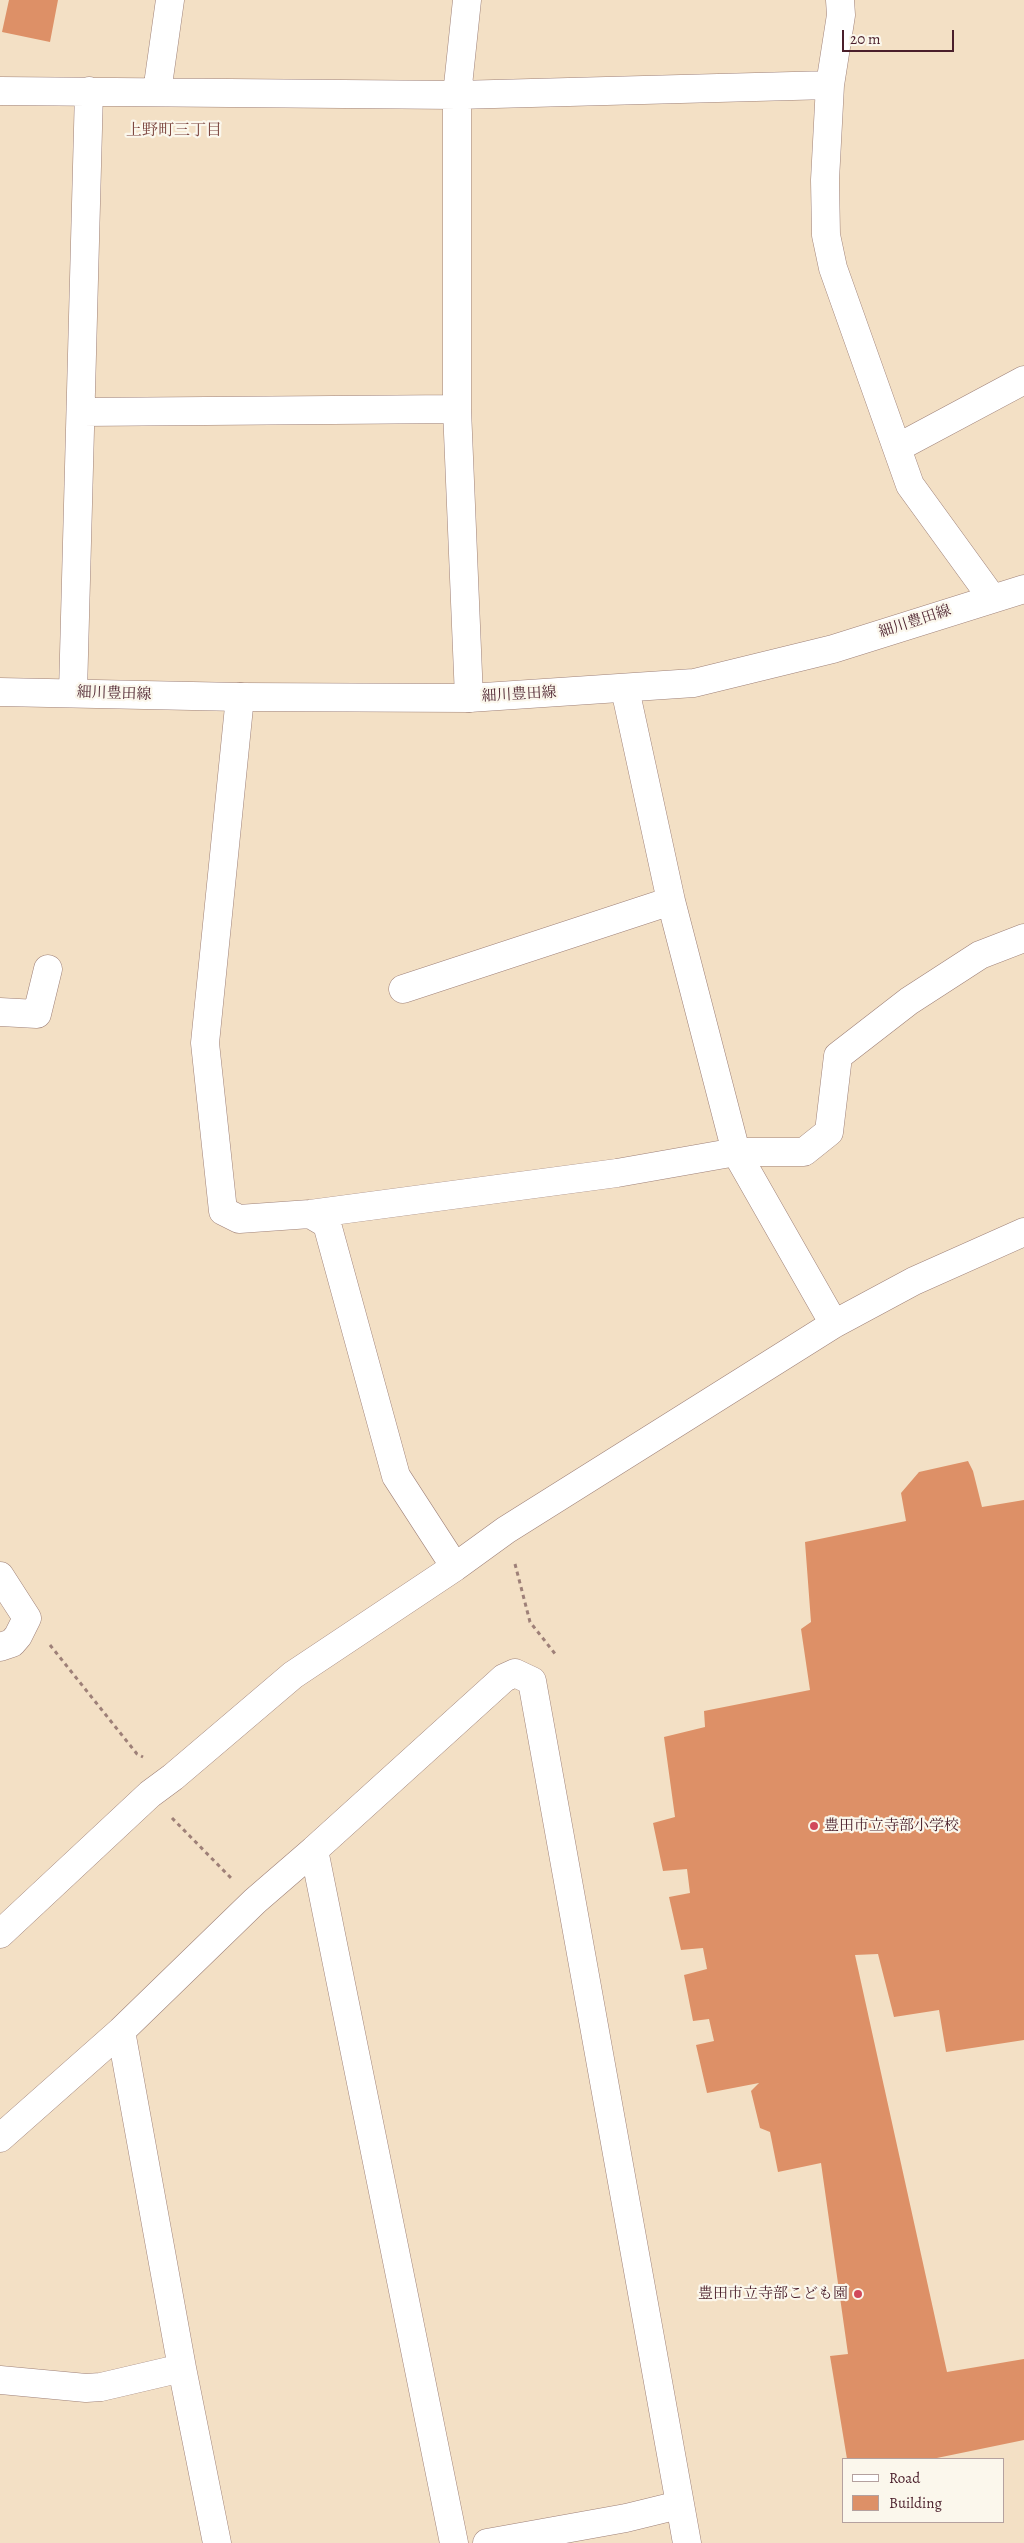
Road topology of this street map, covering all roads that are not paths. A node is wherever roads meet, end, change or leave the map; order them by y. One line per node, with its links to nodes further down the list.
1 (170, 0): 7 (street)
2 (467, 0): 8 (street)
3 (840, 0): 4 (street)
4 (830, 85): 8 (street); 12 (street)
5 (0, 91): 6 (street)
6 (89, 91): 7 (street); 11 (street)
7 (157, 92): 8 (street)
8 (457, 95): 10 (street)
9 (1024, 380): 12 (street)
10 (457, 409): 11 (street); 19 (street)
11 (82, 412): 17 (street)
12 (896, 448): 14 (street)
13 (1024, 589): 14 (street, 細川豊田線)
14 (992, 598): 15 (street, 細川豊田線)
15 (625, 689): 19 (street, 細川豊田線); 20 (street)
16 (0, 692): 17 (street, 細川豊田線)
17 (73, 692): 18 (street, 細川豊田線)
18 (240, 697): 19 (street, 細川豊田線); 26 (street)
19 (469, 698)
20 (671, 901): 23 (street); 25 (street)
21 (1024, 938): 25 (street)
22 (48, 969): 24 (street)
23 (403, 989)
24 (0, 1012)
25 (736, 1152): 26 (street); 28 (street)
26 (310, 1214): 29 (street)
27 (1024, 1232): 28 (street)
28 (834, 1324): 29 (street)
29 (455, 1567): 33 (street)
30 (0, 1576): 31 (street)
31 (0, 1647)
32 (314, 1850): 34 (street); 38 (street); 40 (street)
33 (0, 1934)
34 (121, 2031): 35 (street); 36 (street)
35 (0, 2138)
36 (182, 2368): 37 (street); 39 (street)
37 (0, 2380)
38 (679, 2505): 41 (street); 42 (street)
39 (217, 2543)
40 (454, 2543)
41 (487, 2543)
42 (687, 2543)

